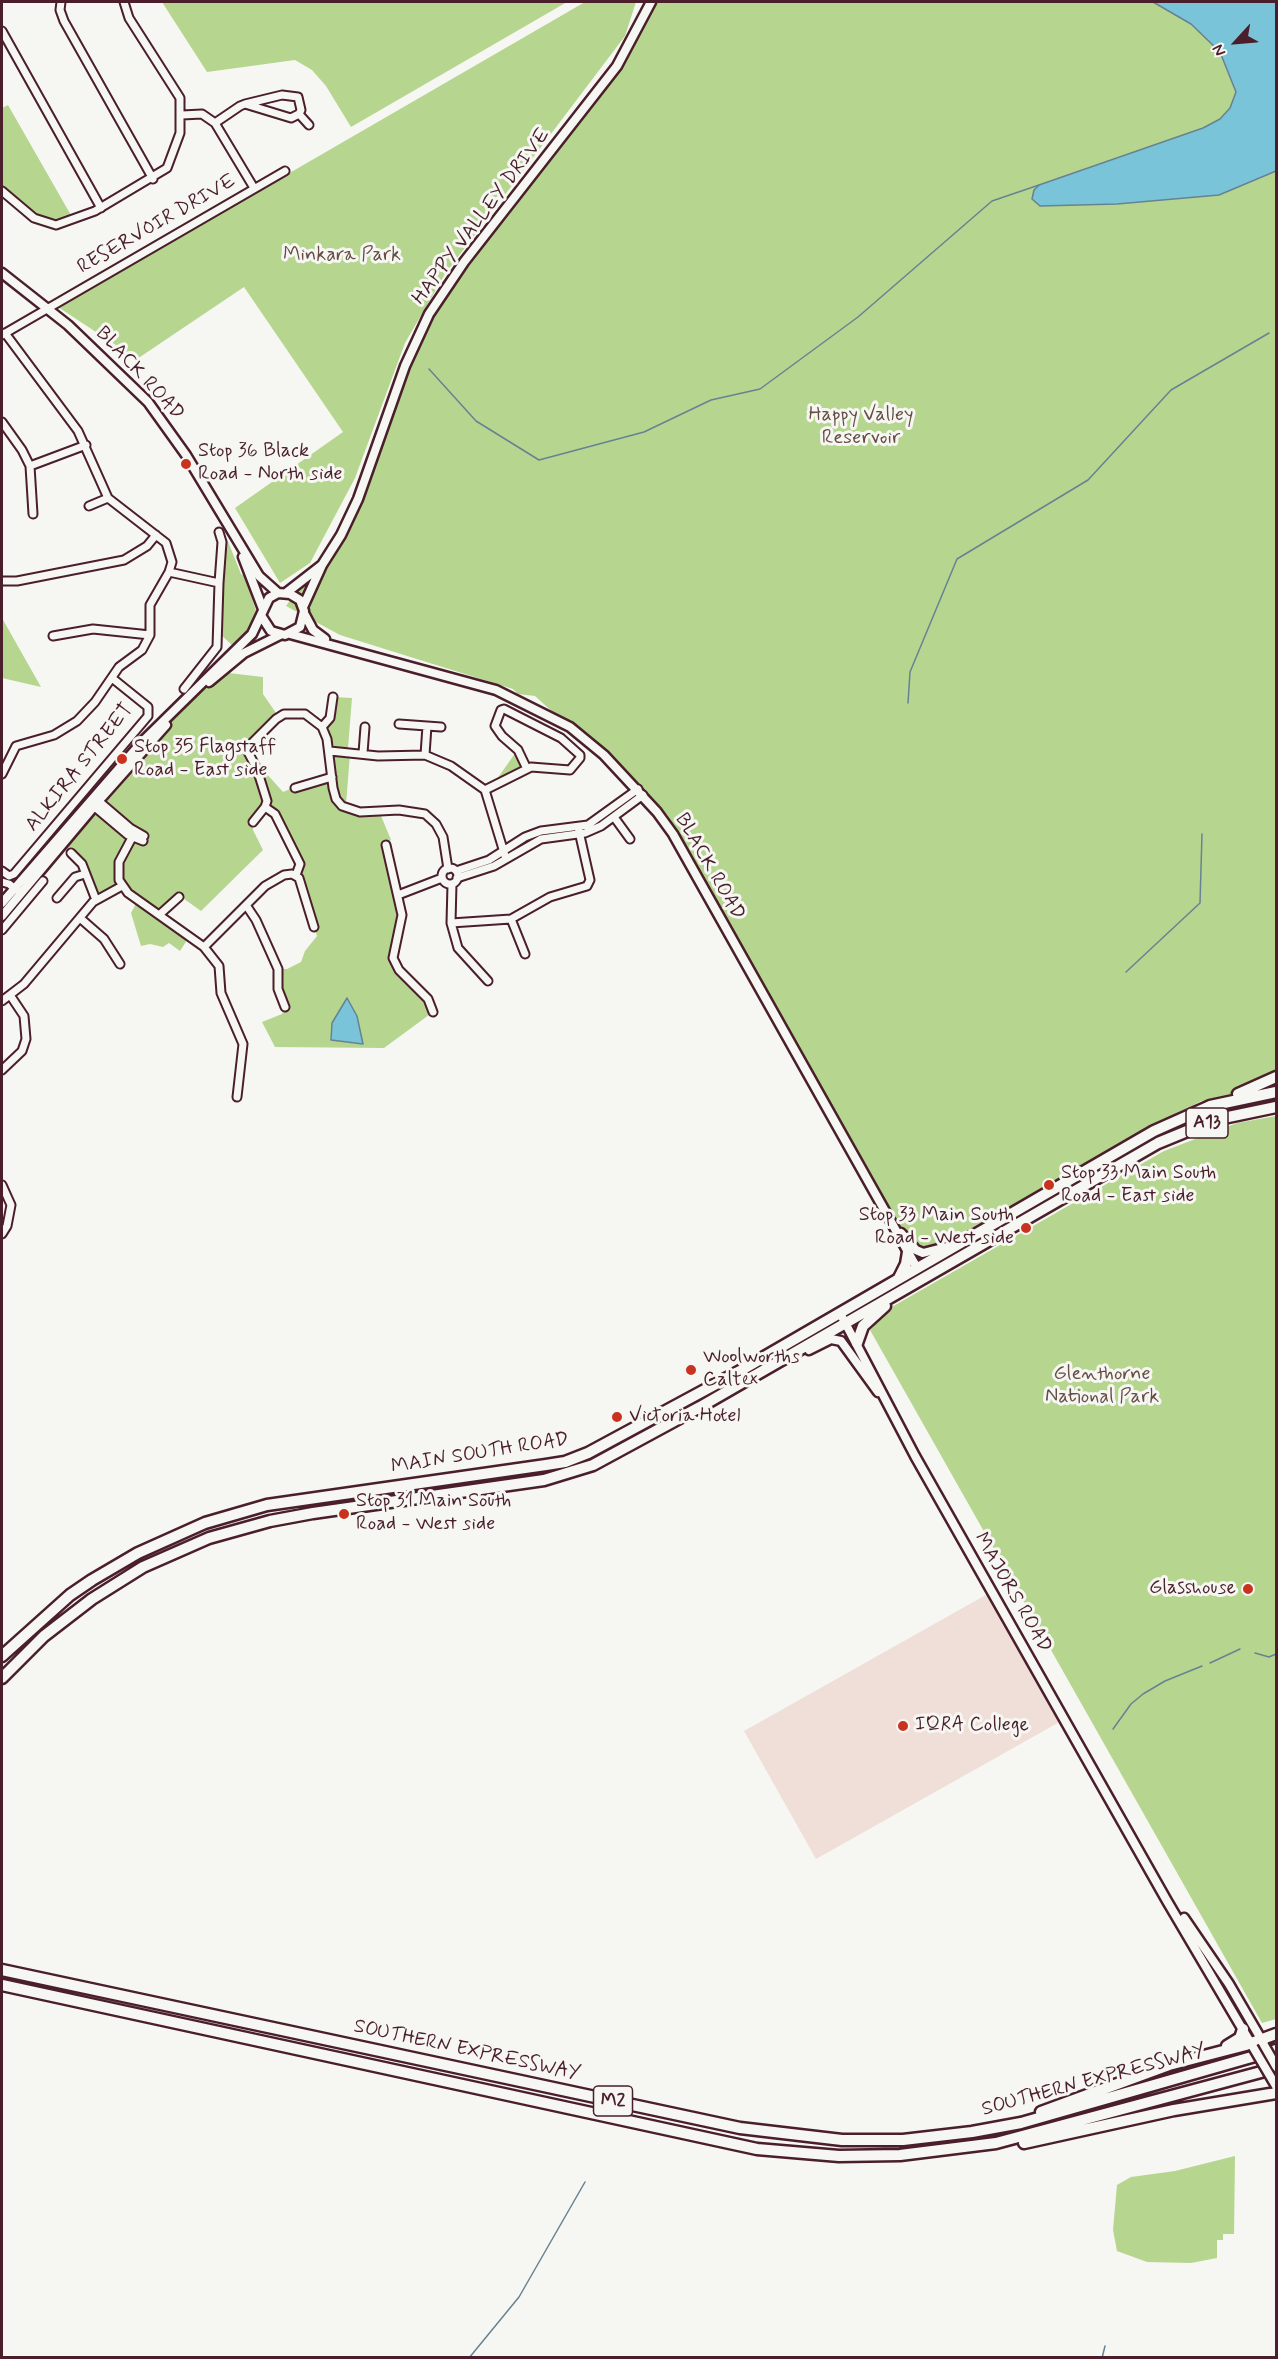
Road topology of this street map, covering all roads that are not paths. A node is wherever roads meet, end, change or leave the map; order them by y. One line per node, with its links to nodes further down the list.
1 (61, 2): 11 (street)
2 (124, 2): 7 (street)
3 (651, 2): 27 (main road, HAPPY VALLEY DRIVE)
4 (2, 32): 14 (street)
5 (245, 104): 6 (street); 6 (street); 8 (street)
6 (299, 114): 9 (street)
7 (182, 115): 8 (street); 11 (street)
8 (215, 123): 12 (street)
9 (309, 125)
10 (285, 171): 12 (street, RESERVOIR DRIVE)
11 (153, 179): 14 (street)
12 (254, 188): 16 (street, RESERVOIR DRIVE)
13 (2, 191): 14 (street)
14 (101, 208)
15 (2, 273): 16 (main road, BLACK ROAD)
16 (47, 309): 17 (street, RESERVOIR DRIVE); 24 (main road, BLACK ROAD)
17 (3, 334): 19 (street)
18 (2, 422): 20 (street)
19 (86, 445): 20 (street); 21 (street)
20 (30, 466): 23 (street)
21 (108, 498): 22 (street); 26 (street)
22 (89, 506)
23 (33, 514)
24 (227, 520): 31 (main road, BLACK ROAD); 33 (main road, BLACK ROAD)
25 (219, 532): 30 (street)
26 (156, 535): 28 (street); 29 (street)
27 (322, 565): 31 (main road, HAPPY VALLEY DRIVE); 32 (main road, HAPPY VALLEY DRIVE)
28 (169, 572): 30 (street); 35 (street)
29 (2, 581)
30 (219, 583): 39 (street)
31 (282, 593): 32 (main road); 33 (main road)
32 (304, 611): 34 (main road); 37 (main road, BLACK ROAD)
33 (263, 613): 34 (main road); 55 (main road)
34 (285, 634): 37 (main road, BLACK ROAD); 55 (main road)
35 (150, 635): 36 (street); 38 (street)
36 (53, 636)
37 (331, 644): 54 (main road, BLACK ROAD)
38 (112, 678): 50 (street); 66 (street, ALKIRA STREET)
39 (184, 689)
40 (333, 697): 45 (street)
41 (399, 724): 42 (street)
42 (427, 726): 44 (street); 48 (street)
43 (366, 727): 47 (street)
44 (441, 727)
45 (322, 728): 46 (street); 56 (street)
46 (330, 751): 47 (street); 51 (street)
47 (363, 753): 48 (street)
48 (425, 755): 53 (street)
49 (527, 769): 49 (street); 53 (street)
50 (2, 774)
51 (332, 777): 52 (street); 67 (street)
52 (295, 788)
53 (485, 790): 65 (street)
54 (640, 792): 57 (street); 59 (street); 102 (main road, BLACK ROAD)
55 (93, 801): 60 (street); 74 (main road)
56 (266, 807): 58 (street); 69 (street)
57 (614, 817): 59 (street); 62 (street)
58 (254, 822)
59 (579, 831): 65 (street); 83 (street)
60 (134, 835): 61 (street); 73 (street)
61 (143, 838)
62 (630, 838)
63 (386, 845): 75 (street)
64 (70, 853): 68 (street)
65 (505, 856): 67 (street)
66 (2, 871)
67 (454, 872): 70 (street); 72 (street)
68 (85, 874): 77 (street); 86 (street)
69 (296, 875): 79 (street); 85 (street)
70 (442, 878): 72 (street); 75 (street)
71 (2, 882): 74 (street)
72 (452, 884): 84 (street)
73 (122, 886): 77 (street); 80 (street)
74 (18, 891): 78 (main road); 81 (main road)
75 (398, 895): 94 (street)
76 (178, 897): 80 (street)
77 (96, 900): 82 (street)
78 (2, 903)
79 (246, 905): 87 (street); 93 (street)
80 (159, 915): 87 (street)
81 (2, 916)
82 (80, 918): 89 (street); 91 (street)
83 (511, 919): 84 (street); 88 (street)
84 (451, 923): 90 (street)
85 (314, 927)
86 (2, 930)
87 (204, 947): 98 (street)
88 (525, 954)
89 (120, 964)
90 (488, 981)
91 (10, 995): 92 (street); 95 (street)
92 (2, 1001)
93 (285, 1007)
94 (433, 1012)
95 (2, 1070)
96 (1276, 1077): 99 (highway)
97 (1276, 1092): 99 (highway, MAIN SOUTH ROAD / A13)
98 (237, 1097)
99 (1210, 1106): 104 (highway, MAIN SOUTH ROAD / A13)
100 (1276, 1107): 107 (highway, MAIN SOUTH ROAD / A13)
101 (2, 1185): 103 (street)
102 (892, 1224): 104 (main road, A13); 105 (main road, BLACK ROAD)
103 (2, 1234)
104 (959, 1243): 106 (highway, MAIN SOUTH ROAD / A13)
105 (908, 1252): 106 (main road, BLACK ROAD); 108 (highway)
106 (916, 1268): 107 (highway); 108 (highway, MAIN SOUTH ROAD / A13)
107 (923, 1278): 109 (highway, MAIN SOUTH ROAD / A13)
108 (899, 1279): 110 (highway, MAIN SOUTH ROAD / A13)
109 (908, 1287): 110 (highway, MAIN SOUTH ROAD / A13); 111 (highway, A13)
110 (843, 1317): 111 (main road, MAJORS ROAD); 112 (highway, MAIN SOUTH ROAD / A13); 115 (highway, MAIN SOUTH ROAD / A13)
111 (857, 1343): 113 (main road, MAJORS ROAD)
112 (785, 1358): 113 (main road, A13); 114 (highway, MAIN SOUTH ROAD / A13)
113 (889, 1407): 120 (main road, MAJORS ROAD)
114 (645, 1438): 115 (highway); 117 (highway, MAIN SOUTH ROAD / A13)
115 (588, 1453): 116 (highway, MAIN SOUTH ROAD / A13)
116 (267, 1505): 117 (highway); 118 (highway, MAIN SOUTH ROAD / A13)
117 (270, 1521): 119 (highway, MAIN SOUTH ROAD / A13)
118 (2, 1656)
119 (2, 1677)
120 (1161, 1886): 123 (main road, MAJORS ROAD); 125 (main road, MAJORS ROAD)
121 (2, 1970): 133 (highway, SOUTHERN EXPRESSWAY / M2)
122 (2, 1985): 134 (highway, SOUTHERN EXPRESSWAY / M2)
123 (1243, 2029): 125 (main road, MAJORS ROAD); 126 (highway)
124 (1276, 2034): 125 (highway)
125 (1258, 2043): 126 (highway); 128 (main road, MAJORS ROAD, bridge); 129 (main road, MAJORS ROAD, bridge)
126 (1219, 2050): 133 (highway)
127 (1276, 2050): 133 (highway, SOUTHERN EXPRESSWAY / M2)
128 (1276, 2067): 134 (highway, SOUTHERN EXPRESSWAY / M2)
129 (1276, 2087)
130 (1276, 2093): 131 (highway)
131 (1251, 2099): 132 (highway); 134 (highway)
132 (1276, 2103)
133 (995, 2128)
134 (979, 2146)

